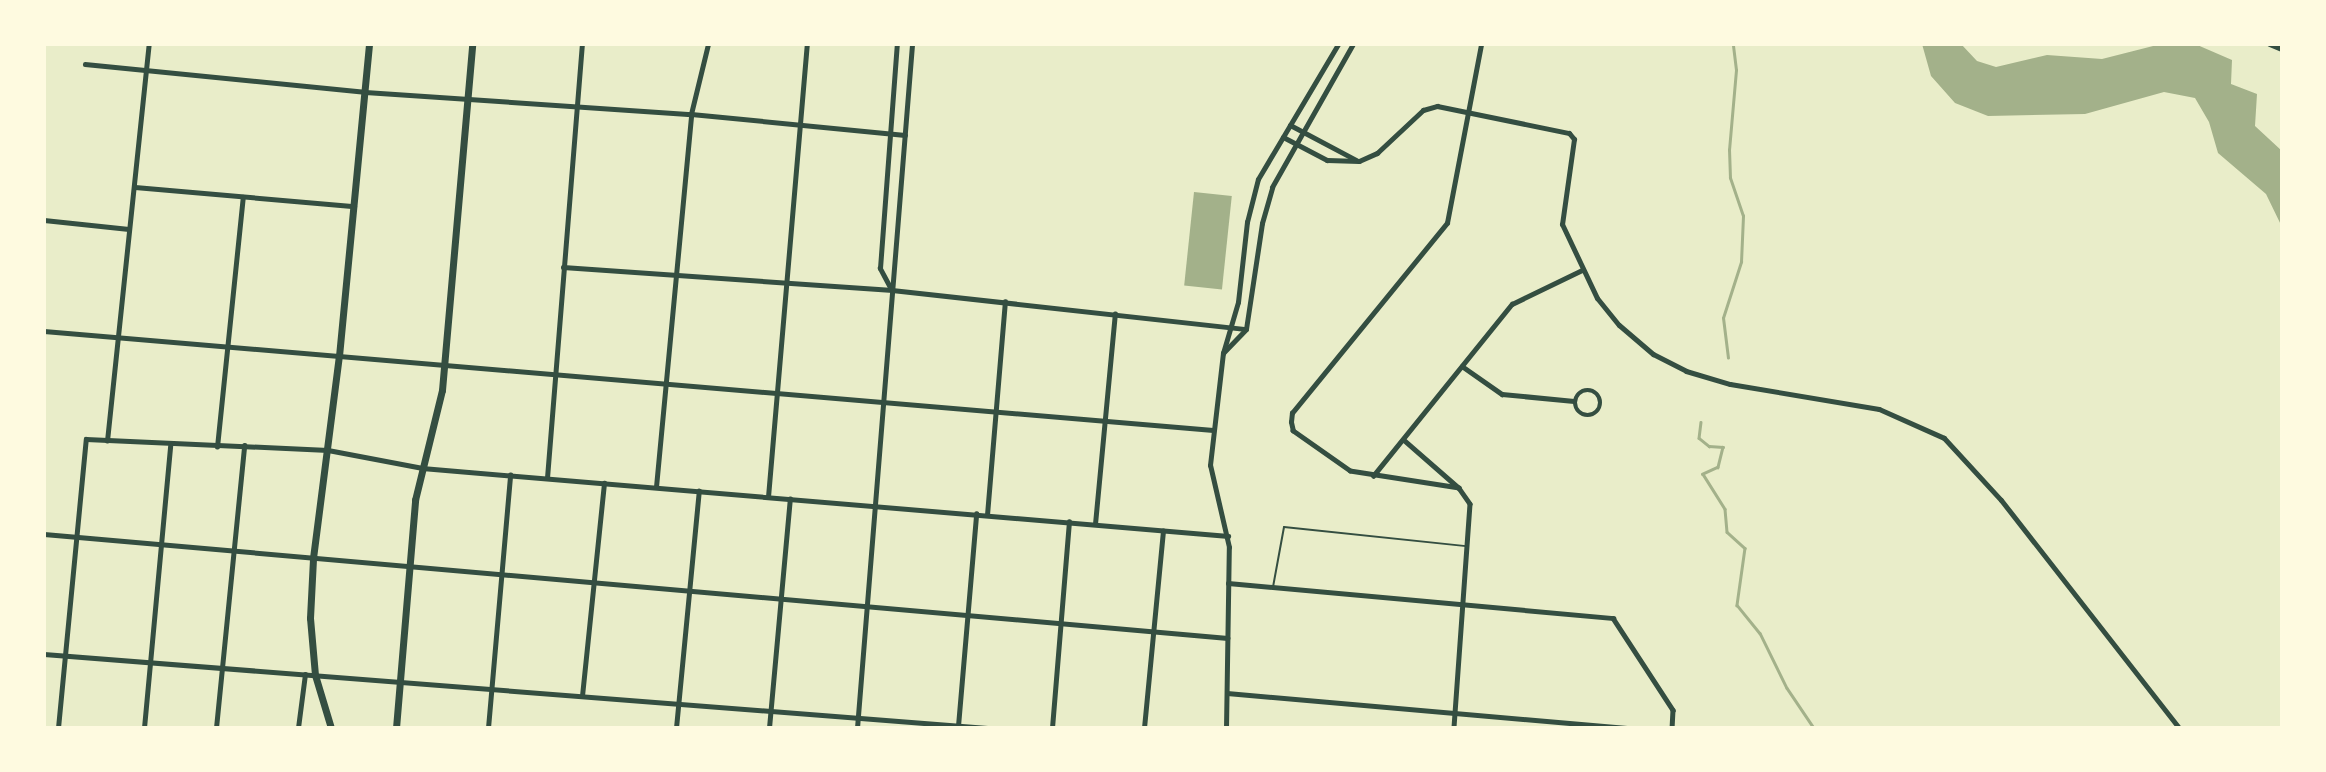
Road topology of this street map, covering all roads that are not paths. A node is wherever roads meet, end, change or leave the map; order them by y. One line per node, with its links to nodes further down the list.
1 (149, 44): 15 (street)
2 (369, 44): 16 (main road)
3 (472, 44): 17 (main road)
4 (582, 44): 18 (street)
5 (708, 44): 20 (street)
6 (807, 44): 21 (street)
7 (897, 44): 24 (street)
8 (912, 44): 25 (street)
9 (1338, 44): 22 (street)
10 (1353, 44): 23 (street)
11 (1481, 44): 19 (street)
12 (2270, 44): 13 (main road)
13 (2282, 49)
14 (86, 64): 15 (street)
15 (146, 70): 16 (street); 29 (street)
16 (365, 92): 17 (street); 31 (main road)
17 (468, 100): 18 (street); 48 (main road)
18 (577, 108): 20 (street); 34 (street)
19 (1468, 110): 28 (street); 35 (street); 66 (street)
20 (691, 114): 21 (street); 36 (street)
21 (799, 124): 24 (street); 37 (street)
22 (1290, 125): 23 (street); 26 (street)
23 (1303, 132): 27 (street); 28 (street)
24 (888, 133): 25 (street); 38 (street)
25 (905, 135): 38 (street)
26 (1283, 137): 27 (street); 41 (street)
27 (1296, 144): 28 (street); 42 (street)
28 (1359, 161)
29 (135, 187): 30 (street); 33 (street)
30 (243, 197): 31 (street); 45 (street)
31 (354, 206): 47 (main road)
32 (44, 220): 33 (street)
33 (129, 229): 44 (street)
34 (563, 267): 36 (street); 50 (street)
35 (1582, 270): 49 (street); 132 (street)
36 (676, 275): 37 (street); 51 (street)
37 (787, 283): 38 (street); 52 (street)
38 (892, 290): 39 (street); 54 (street)
39 (1005, 302): 40 (street); 55 (street)
40 (1115, 314): 41 (street); 56 (street)
41 (1232, 327): 42 (street); 46 (street)
42 (1246, 329): 46 (street)
43 (44, 331): 44 (street)
44 (120, 338): 45 (street); 59 (street)
45 (228, 347): 47 (street); 62 (street)
46 (1223, 353): 57 (street)
47 (339, 356): 48 (street); 63 (main road)
48 (442, 365): 50 (street); 64 (main road)
49 (1462, 366): 53 (street); 58 (street)
50 (555, 374): 51 (street); 67 (street)
51 (664, 383): 52 (street); 69 (street)
52 (777, 393): 54 (street); 72 (street)
53 (1574, 401): 53 (street)
54 (883, 402): 55 (street); 74 (street)
55 (996, 411): 56 (street); 76 (street)
56 (1105, 420): 57 (street); 78 (street)
57 (1213, 430): 81 (street)
58 (1404, 440): 66 (street); 70 (street)
59 (107, 441): 61 (street); 82 (street)
60 (244, 445): 62 (street); 63 (street); 85 (street)
61 (170, 446): 62 (street); 83 (street)
62 (217, 447)
63 (328, 450): 64 (street); 86 (main road)
64 (422, 468): 65 (street); 87 (main road)
65 (510, 475): 67 (street); 88 (street)
66 (1373, 477): 70 (street)
67 (547, 478): 68 (street)
68 (604, 483): 69 (street); 89 (street)
69 (656, 487): 71 (street)
70 (1459, 488): 84 (street)
71 (699, 491): 72 (street); 92 (street)
72 (768, 497): 73 (street)
73 (790, 499): 74 (street); 93 (street)
74 (875, 506): 75 (street); 94 (street)
75 (976, 514): 76 (street); 96 (street)
76 (987, 515): 77 (street)
77 (1069, 522): 78 (street); 97 (street)
78 (1095, 524): 79 (street)
79 (1163, 530): 81 (street); 98 (street)
80 (44, 534): 82 (street)
81 (1228, 536): 90 (street)
82 (79, 537): 83 (street); 101 (street)
83 (161, 544): 85 (street); 102 (street)
84 (1466, 546): 91 (lane); 95 (street)
85 (234, 551): 86 (street); 103 (street)
86 (313, 558): 87 (street); 105 (main road)
87 (410, 566): 88 (street); 106 (main road)
88 (502, 574): 89 (street); 107 (street)
89 (594, 582): 92 (street); 109 (street)
90 (1228, 583): 91 (street); 99 (street)
91 (1273, 588): 95 (street)
92 (688, 590): 93 (street); 110 (street)
93 (781, 599): 94 (street); 111 (street)
94 (867, 606): 96 (street); 113 (street)
95 (1460, 606): 112 (street); 131 (street)
96 (968, 615): 97 (street); 114 (street)
97 (1063, 623): 98 (street); 126 (street)
98 (1153, 631): 99 (street); 127 (street)
99 (1227, 638): 108 (street)
100 (44, 654): 101 (street)
101 (65, 656): 102 (street); 115 (street)
102 (150, 662): 103 (street); 116 (street)
103 (222, 668): 104 (street); 117 (street)
104 (305, 674): 105 (street); 118 (street)
105 (315, 675): 106 (street); 119 (main road)
106 (401, 682): 107 (street); 120 (main road)
107 (492, 689): 109 (street); 121 (street)
108 (1227, 693): 112 (street); 128 (street)
109 (582, 696): 110 (street)
110 (678, 704): 111 (street); 122 (street)
111 (771, 711): 113 (street); 123 (street)
112 (1455, 713): 129 (street); 130 (street)
113 (858, 718): 114 (street); 124 (street)
114 (958, 727): 125 (street)
115 (58, 728)
116 (144, 728)
117 (216, 728)
118 (298, 728)
119 (331, 728)
120 (396, 728)
121 (488, 728)
122 (676, 728)
123 (769, 728)
124 (857, 728)
125 (987, 728)
126 (1052, 728)
127 (1144, 728)
128 (1226, 728)
129 (1454, 728)
130 (1629, 728)
131 (1672, 728)
132 (2179, 728)

